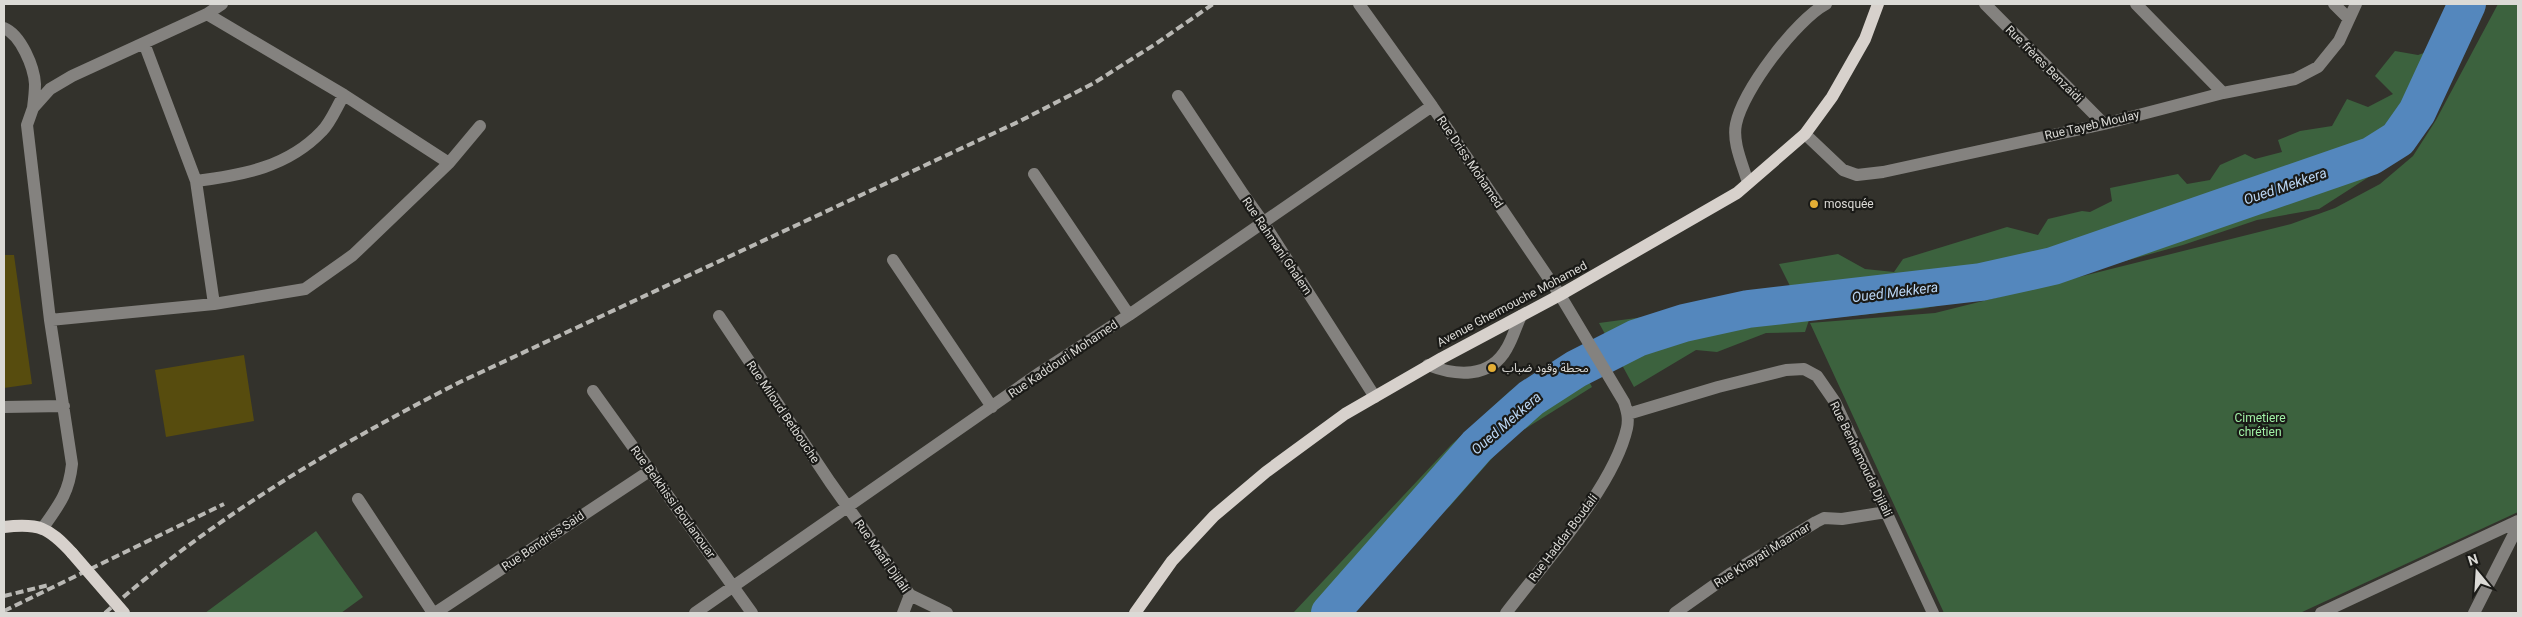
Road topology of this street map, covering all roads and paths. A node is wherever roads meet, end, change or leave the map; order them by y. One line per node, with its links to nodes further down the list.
1 (222, 4): 9 (street)
2 (1360, 4): 16 (street, Rue Driss Mohamed)
3 (1826, 4): 24 (street)
4 (1878, 4): 20 (main road, Avenue Ghermouche Mohamed)
5 (1985, 4): 18 (street, Rue frères Benzaidi)
6 (2136, 4): 13 (street)
7 (2334, 4): 10 (street)
8 (2356, 4): 10 (street, Rue Tayeb Moulay)
9 (207, 14): 12 (street); 14 (street)
10 (2349, 19): 13 (street, Rue Tayeb Moulay)
11 (4, 28): 17 (street)
12 (144, 43): 17 (street); 23 (street)
13 (2223, 92): 18 (street, Rue Tayeb Moulay)
14 (344, 95): 21 (street); 23 (street)
15 (1178, 96): 25 (street, Rue Rahmani Ghalem)
16 (1432, 106): 25 (street, Rue Kaddouri Mohamed); 27 (street, Rue Driss Mohamed)
17 (33, 108): 32 (street)
18 (2104, 124): 20 (street, Rue Tayeb Moulay)
19 (480, 126): 21 (street)
20 (1805, 134): 24 (main road, Avenue Ghermouche Mohamed)
21 (449, 163): 28 (street)
22 (1034, 174): 29 (street)
23 (196, 180): 28 (street)
24 (1748, 183): 27 (main road, Avenue Ghermouche Mohamed)
25 (1263, 222): 29 (street, Rue Kaddouri Mohamed); 35 (street, Rue Rahmani Ghalem)
26 (894, 260): 38 (street)
27 (1560, 295): 31 (main road, Avenue Ghermouche Mohamed); 39 (street, Rue Driss Mohamed)
28 (214, 304): 32 (street)
29 (1129, 315): 38 (street, Rue Kaddouri Mohamed)
30 (719, 316): 42 (street, Rue Miloud Betbouche)
31 (1521, 316): 33 (main road, Avenue Ghermouche Mohamed); 33 (street)
32 (50, 320): 36 (street)
33 (1428, 365): 35 (main road, Avenue Ghermouche Mohamed)
34 (593, 391): 40 (street, Rue Belkhissi Boulanouar)
35 (1375, 397): 56 (main road, Avenue Ghermouche Mohamed)
36 (64, 406): 37 (street); 47 (street)
37 (4, 407)
38 (992, 407): 42 (street, Rue Kaddouri Mohamed)
39 (1626, 408): 43 (street, Rue Benhamouda Djilali); 57 (street, Rue Haddar Boudali)
40 (650, 470): 48 (street, Rue Belkhissi Boulanouar); 51 (street, Rue Bendriss Said)
41 (358, 499): 51 (street)
42 (848, 508): 48 (street, Rue Kaddouri Mohamed); 49 (street, Rue Maafi Djilali)
43 (1886, 512): 58 (street, Rue Khayati Maamar); 59 (street, Rue Benhamouda Djilali)
44 (2518, 521): 60 (street)
45 (2518, 526): 61 (street)
46 (4, 527): 47 (main road)
47 (42, 528): 50 (main road, bridge)
48 (734, 586): 52 (street, Rue Kaddouri Mohamed); 53 (street, Rue Belkhissi Boulanouar)
49 (910, 595): 54 (street); 55 (street, Rue Maafi Djilali)
50 (124, 613)
51 (434, 613)
52 (695, 613)
53 (752, 613)
54 (903, 613)
55 (946, 613)
56 (1135, 613)
57 (1506, 613)
58 (1675, 613)
59 (1933, 613)
60 (2321, 613)
61 (2474, 613)

